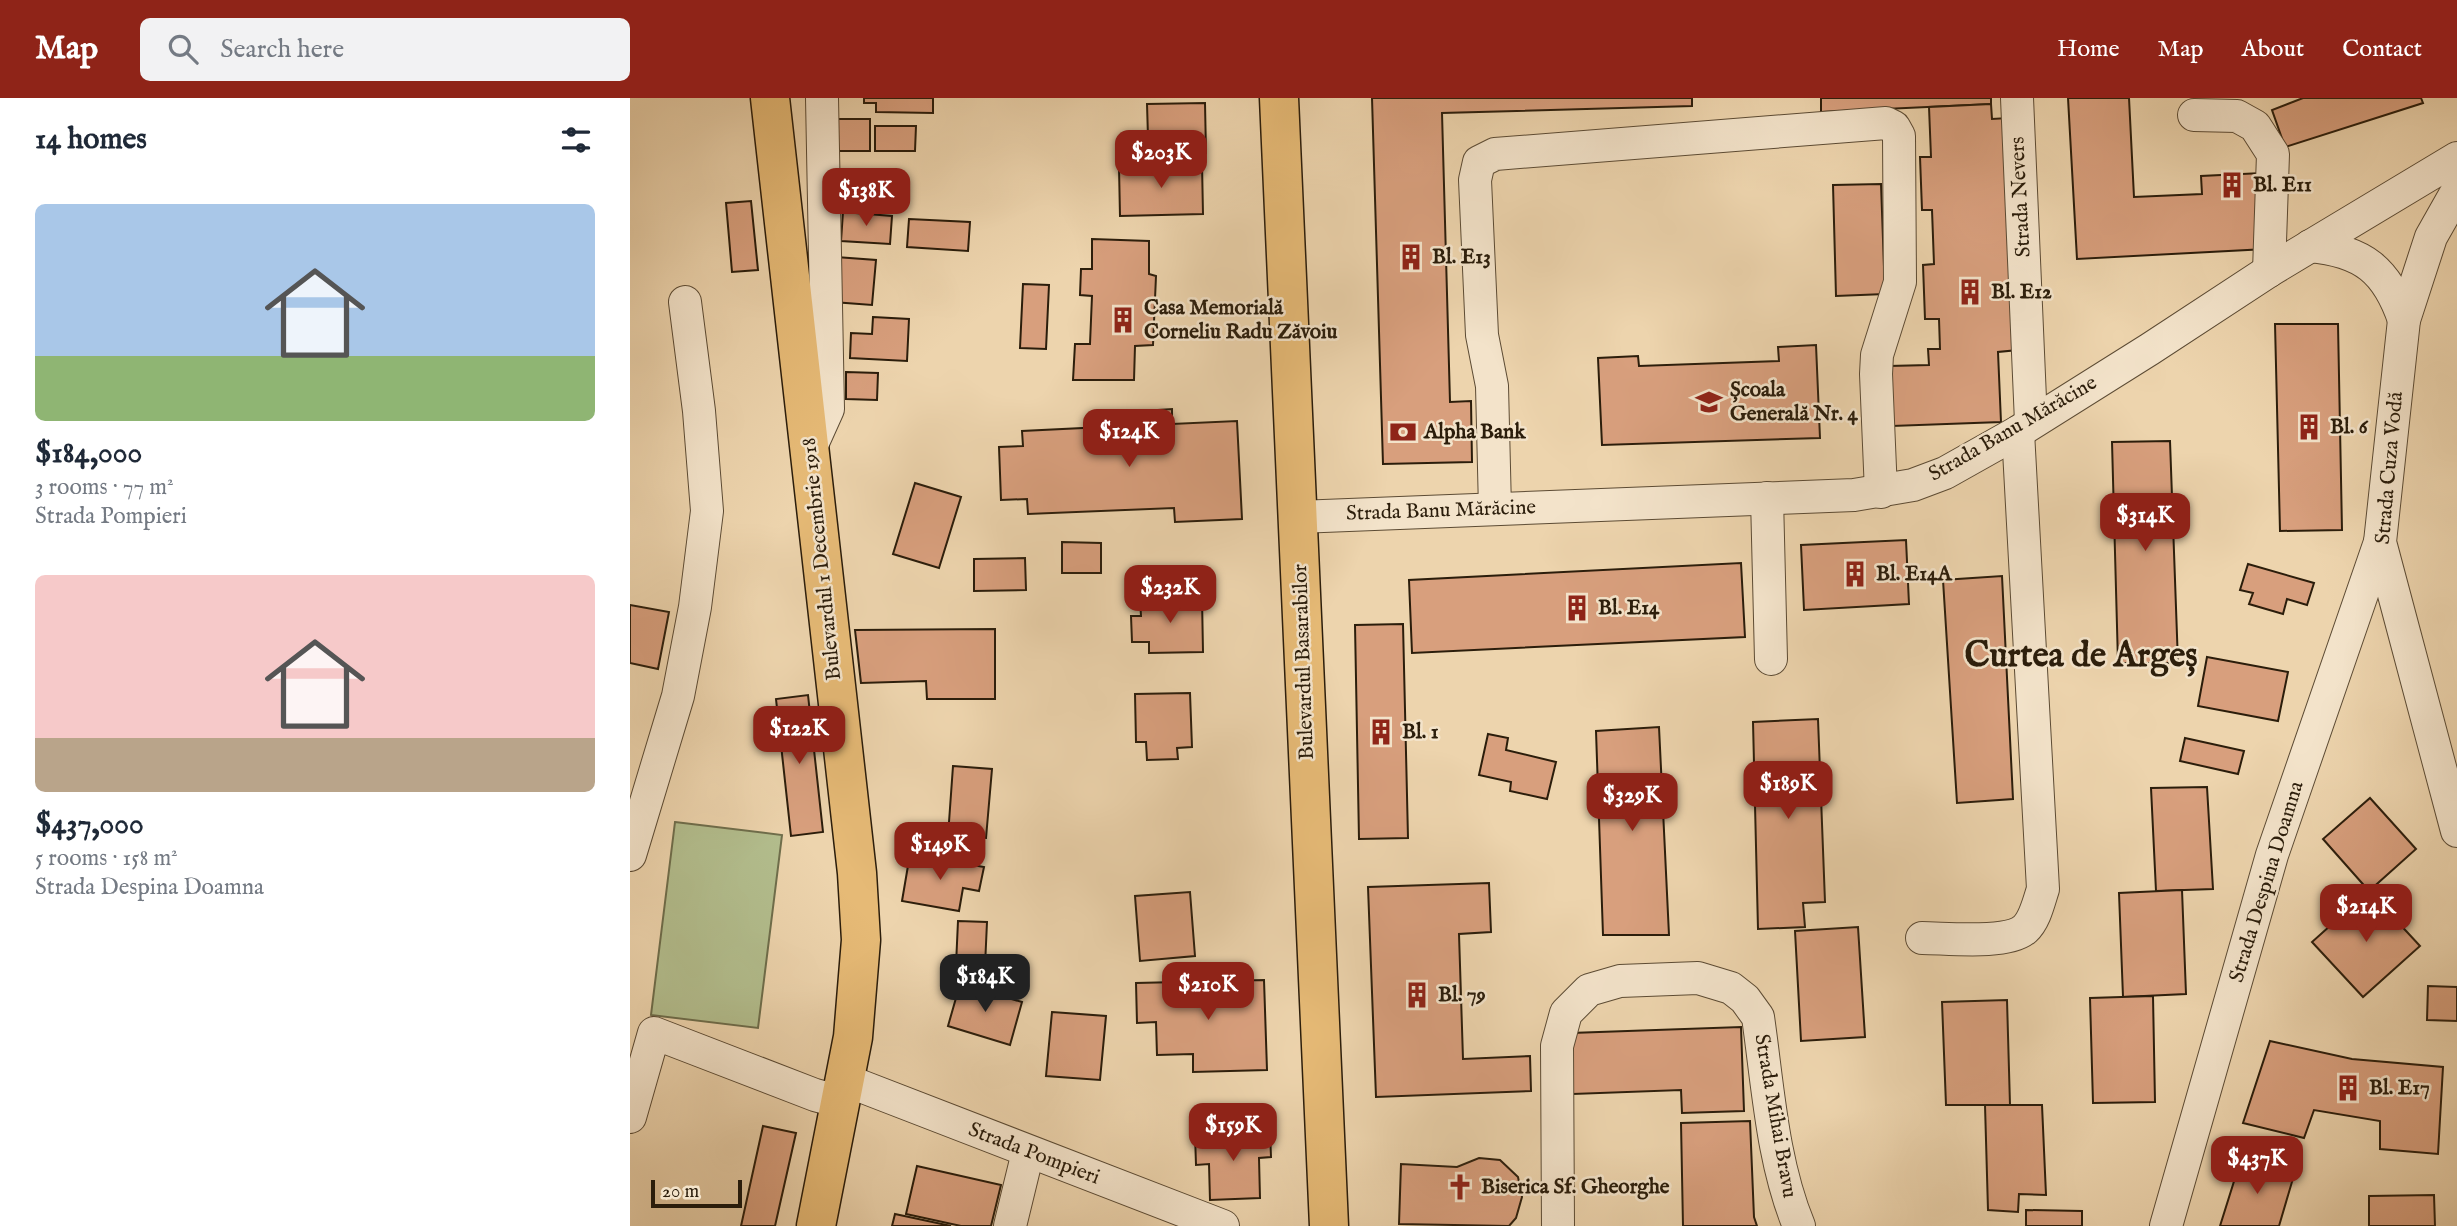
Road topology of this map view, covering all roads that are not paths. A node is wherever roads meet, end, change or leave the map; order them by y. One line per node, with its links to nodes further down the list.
1 (770, 98): 13 (main road, Bulevardul 1 Decembrie 1918)
2 (822, 98): 13 (street)
3 (1279, 98): 17 (main road, Bulevardul Basarabilor)
4 (2017, 98): 12 (street, Strada Nevers)
5 (2194, 115): 9 (street)
6 (2457, 158): 8 (street, Strada Banu Mărăcine)
7 (2457, 191): 11 (street, Strada Cuza Vodă)
8 (2310, 246): 9 (street, Strada Banu Mărăcine); 11 (street)
9 (2269, 271): 12 (street, Strada Banu Mărăcine)
10 (685, 302): 21 (street)
11 (2404, 320): 18 (street, Strada Cuza Vodă)
12 (2025, 427): 14 (street, Strada Banu Mărăcine); 22 (street, Strada Nevers)
13 (810, 449): 24 (main road, Bulevardul 1 Decembrie 1918)
14 (1881, 492): 15 (street, Strada Banu Mărăcine); 16 (street)
15 (1767, 498): 16 (street, Strada Banu Mărăcine); 19 (street)
16 (1495, 509): 17 (street, Strada Banu Mărăcine)
17 (1298, 517): 30 (main road, Bulevardul Basarabilor)
18 (2380, 542): 20 (street, Strada Cuza Vodă); 33 (street, Strada Despina Doamna)
19 (1771, 659)
20 (2457, 831)
21 (630, 855)
22 (1922, 938)
23 (642, 1027): 24 (street, Strada Pompieri); 25 (street)
24 (843, 1091): 26 (street, Strada Pompieri); 27 (main road, Bulevardul 1 Decembrie 1918)
25 (630, 1117)
26 (1028, 1152): 28 (street); 29 (street, Strada Pompieri)
27 (816, 1226)
28 (1010, 1226)
29 (1223, 1226)
30 (1329, 1226)
31 (1558, 1226): 32 (street, Strada Mihai Bravu)
32 (1799, 1226)
33 (2166, 1226)

